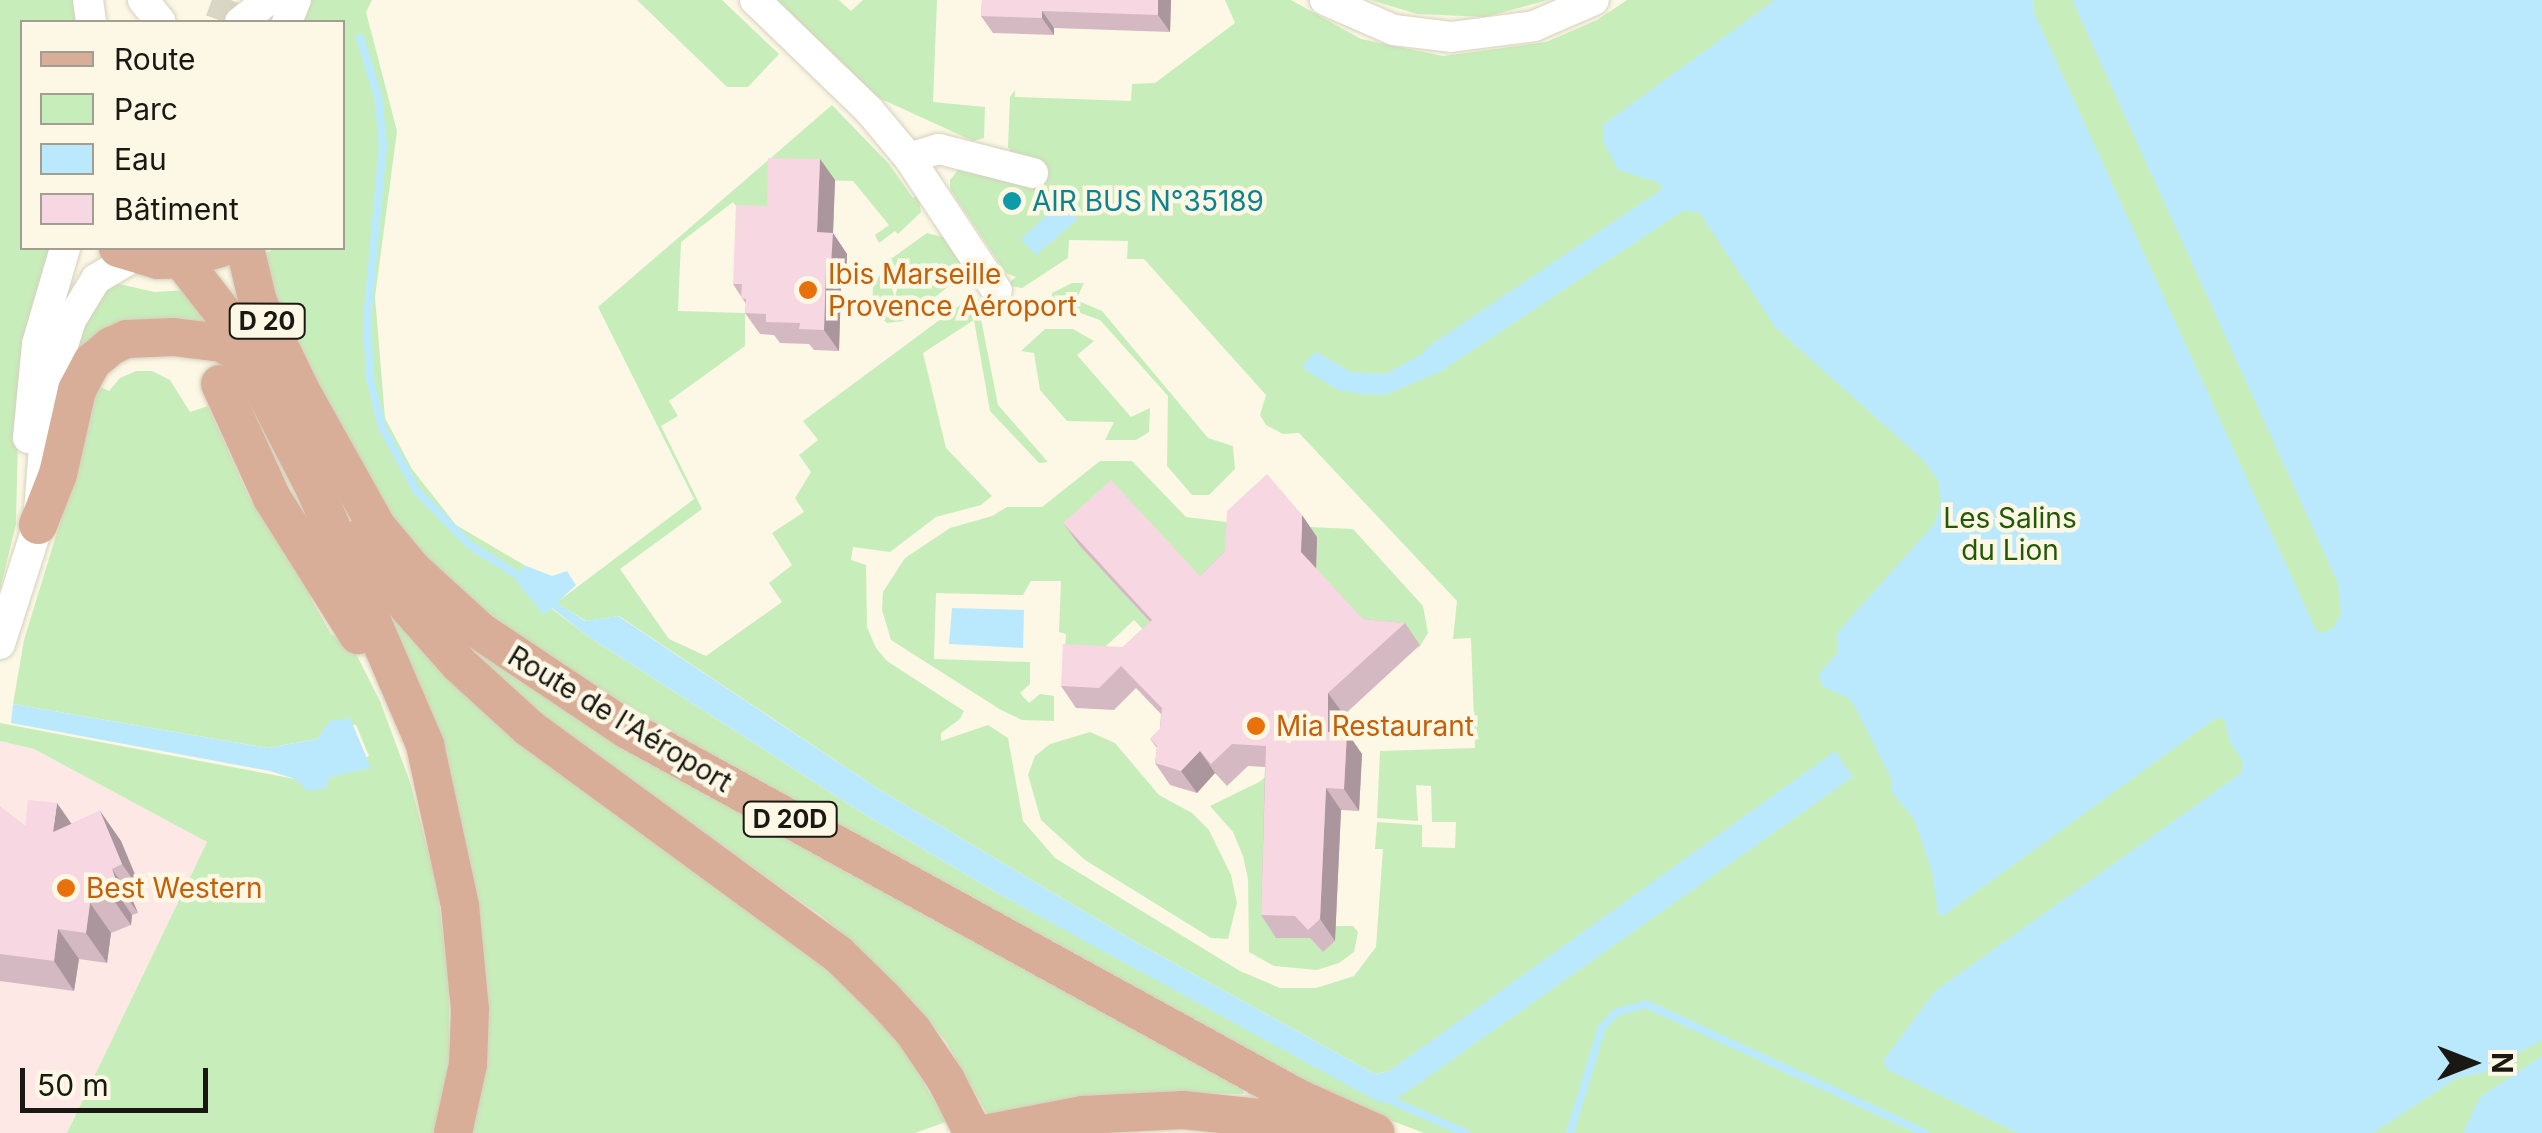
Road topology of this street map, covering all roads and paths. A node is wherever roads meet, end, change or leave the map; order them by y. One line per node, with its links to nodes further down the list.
1 (143, 0): 6 (street)
2 (268, 0): 7 (street)
3 (755, 0): 8 (street)
4 (1325, 0): 5 (street)
5 (1594, 0)
6 (159, 20)
7 (243, 20)
8 (910, 158): 9 (street); 15 (street)
9 (1033, 173)
10 (64, 250): 18 (street)
11 (214, 250): 14 (main road)
12 (245, 250): 17 (main road, Route de l'Aéroport / D 20)
13 (127, 252): 14 (main road); 18 (street)
14 (181, 260): 16 (main road)
15 (997, 291)
16 (233, 370): 18 (main road); 20 (main road)
17 (301, 391): 21 (main road); 24 (main road, Route de l'Aéroport / D 20D)
18 (38, 525): 19 (street)
19 (0, 644)
20 (453, 1133)
21 (972, 1133)
22 (990, 1133): 23 (main road)
23 (1337, 1133)
24 (1376, 1133)

